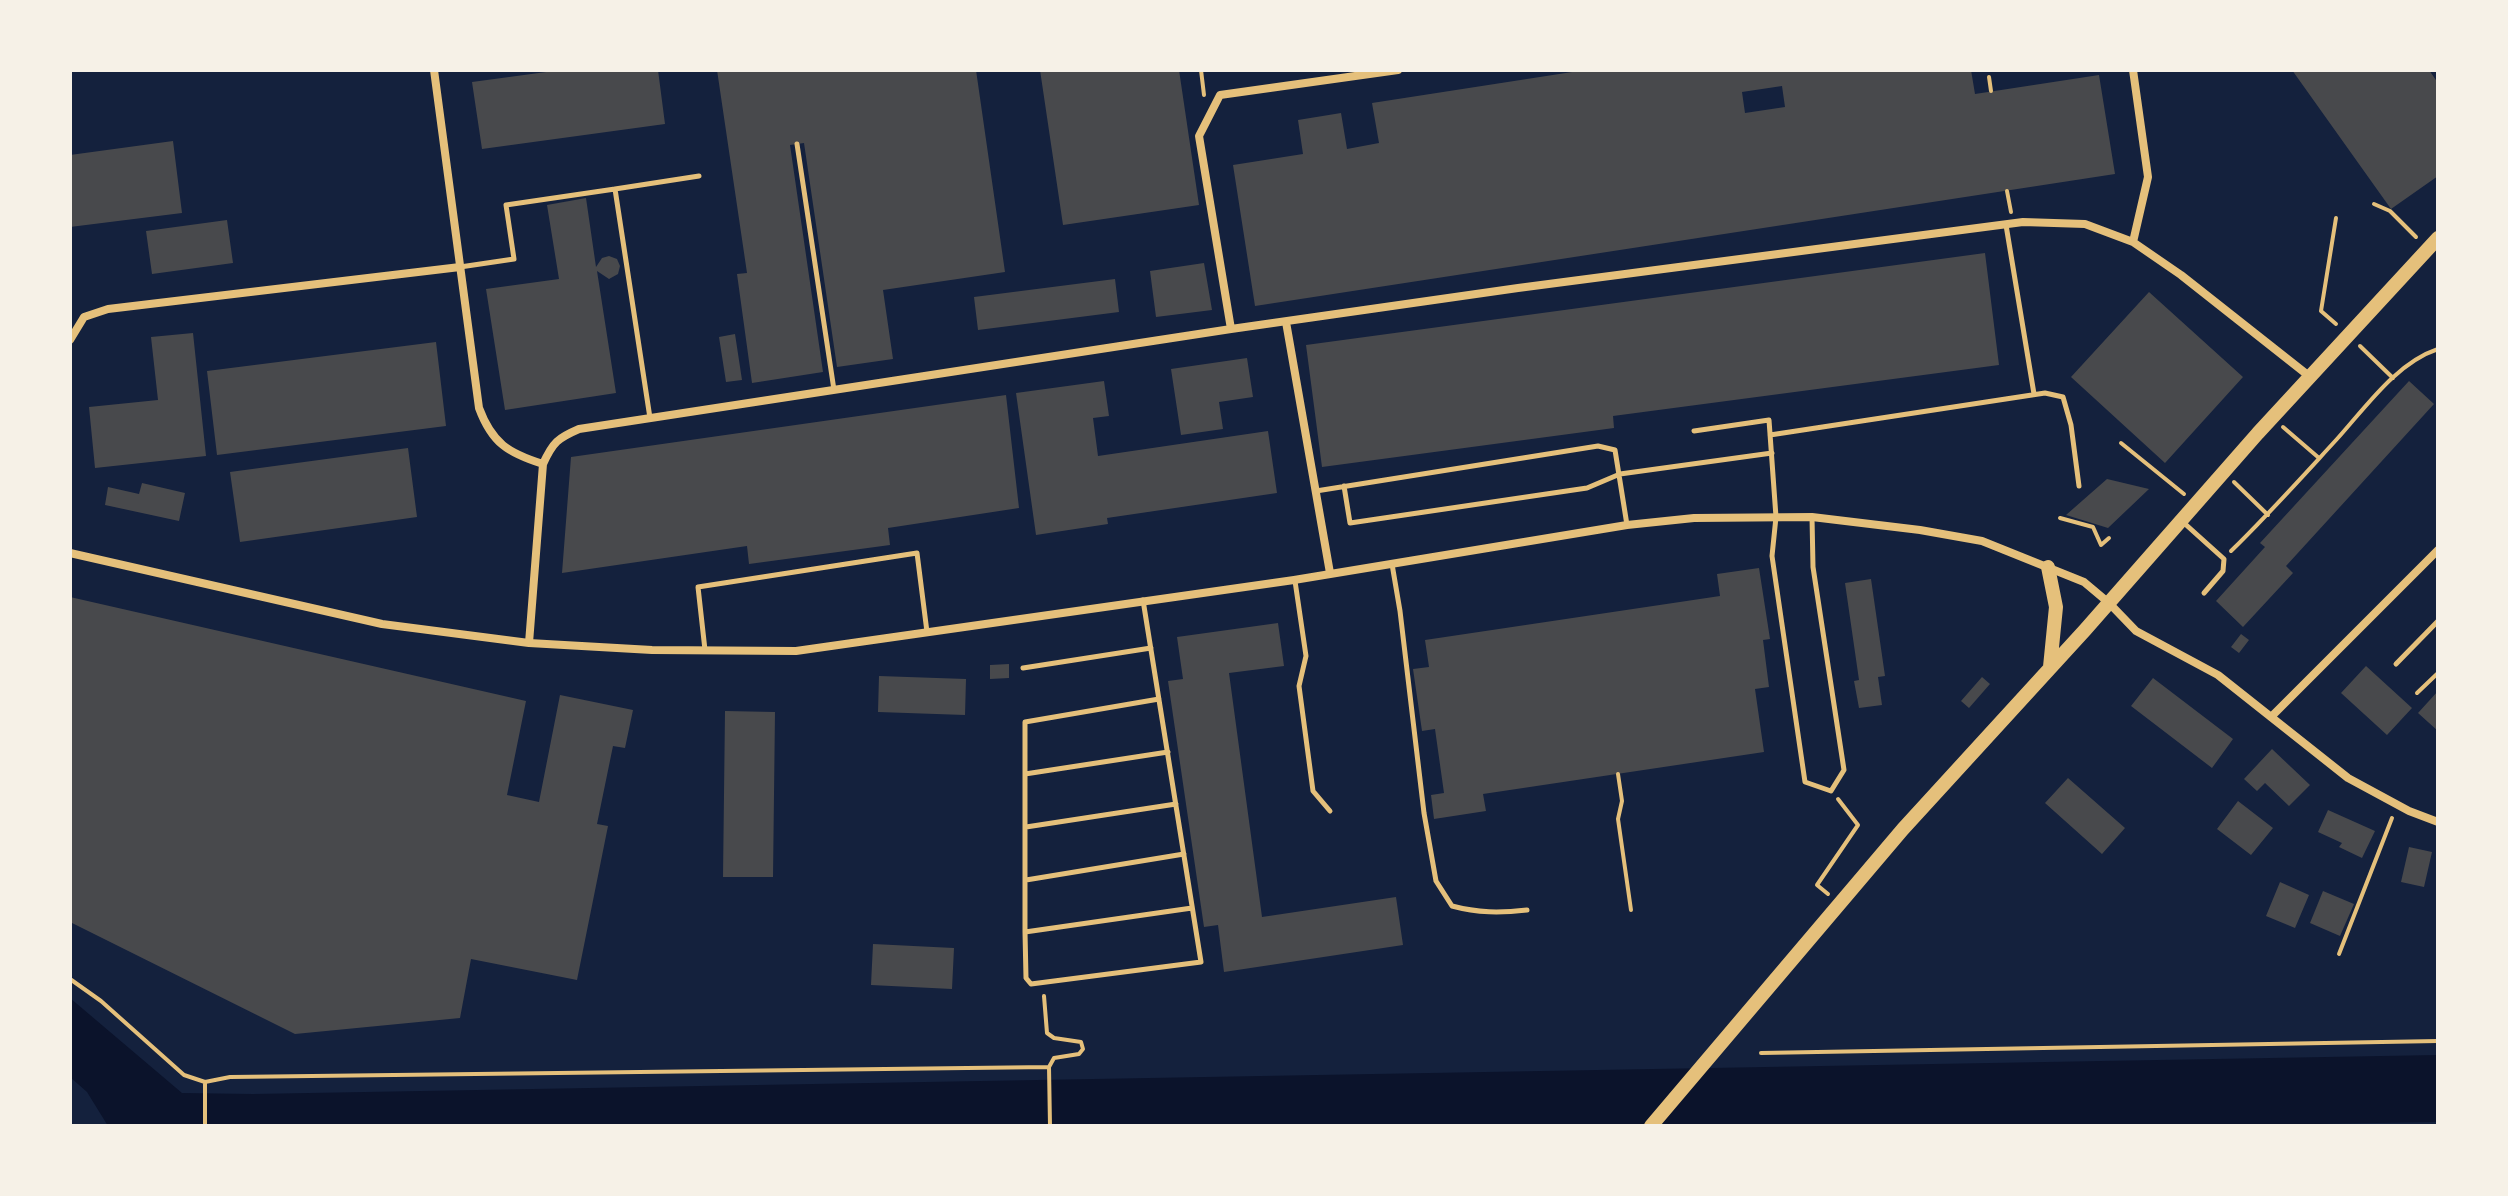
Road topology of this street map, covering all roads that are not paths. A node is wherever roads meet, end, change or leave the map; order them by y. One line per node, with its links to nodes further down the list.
1 (434, 70): 10 (street)
2 (1398, 70): 12 (street)
3 (2133, 70): 8 (street)
4 (797, 144): 15 (lane)
5 (699, 176): 6 (lane)
6 (615, 189): 10 (lane); 17 (lane)
7 (2006, 225): 8 (street); 11 (street); 16 (lane)
8 (2133, 242): 14 (street)
9 (2433, 244): 14 (main road)
10 (460, 267): 13 (street); 21 (street)
11 (1286, 322): 12 (street); 25 (street)
12 (1231, 329): 15 (street)
13 (70, 340)
14 (2309, 376): 28 (main road)
15 (834, 391): 17 (street)
16 (2034, 394): 19 (lane); 24 (lane)
17 (650, 418): 21 (street)
18 (1694, 431): 19 (lane)
19 (1770, 435): 20 (lane)
20 (1772, 453): 22 (lane); 26 (lane)
21 (543, 464): 41 (street)
22 (1620, 474): 23 (lane); 23 (lane); 29 (lane)
23 (1344, 486): 25 (lane)
24 (2079, 486)
25 (1316, 491): 34 (street)
26 (1776, 517): 27 (street); 27 (lane); 29 (street)
27 (1812, 517): 33 (street)
28 (2180, 520): 36 (lane); 38 (main road)
29 (1627, 525): 32 (street)
30 (2438, 550): 48 (street)
31 (70, 553): 41 (street)
32 (1391, 563): 34 (street); 58 (lane)
33 (2048, 567): 38 (street); 46 (main road)
34 (1330, 573): 35 (street)
35 (1294, 580): 37 (street); 52 (lane)
36 (2204, 593)
37 (1143, 600): 40 (street); 42 (lane)
38 (2109, 603): 46 (main road); 48 (street)
39 (2438, 621): 44 (lane)
40 (927, 633): 43 (street); 43 (lane)
41 (529, 643): 43 (street)
42 (1151, 648): 45 (lane); 47 (lane)
43 (705, 650)
44 (2396, 664)
45 (1023, 668)
46 (2050, 668): 60 (main road)
47 (1159, 699): 49 (lane); 50 (lane)
48 (2272, 716): 53 (street)
49 (1168, 752): 50 (lane); 51 (lane)
50 (1025, 774): 54 (lane)
51 (1176, 804): 54 (lane); 55 (lane)
52 (1330, 811)
53 (2438, 822)
54 (1026, 827): 56 (lane)
55 (1184, 854): 56 (lane); 57 (lane)
56 (1026, 880): 59 (lane)
57 (1192, 908): 59 (lane); 59 (lane)
58 (1527, 910)
59 (1025, 932)
60 (1651, 1126)

